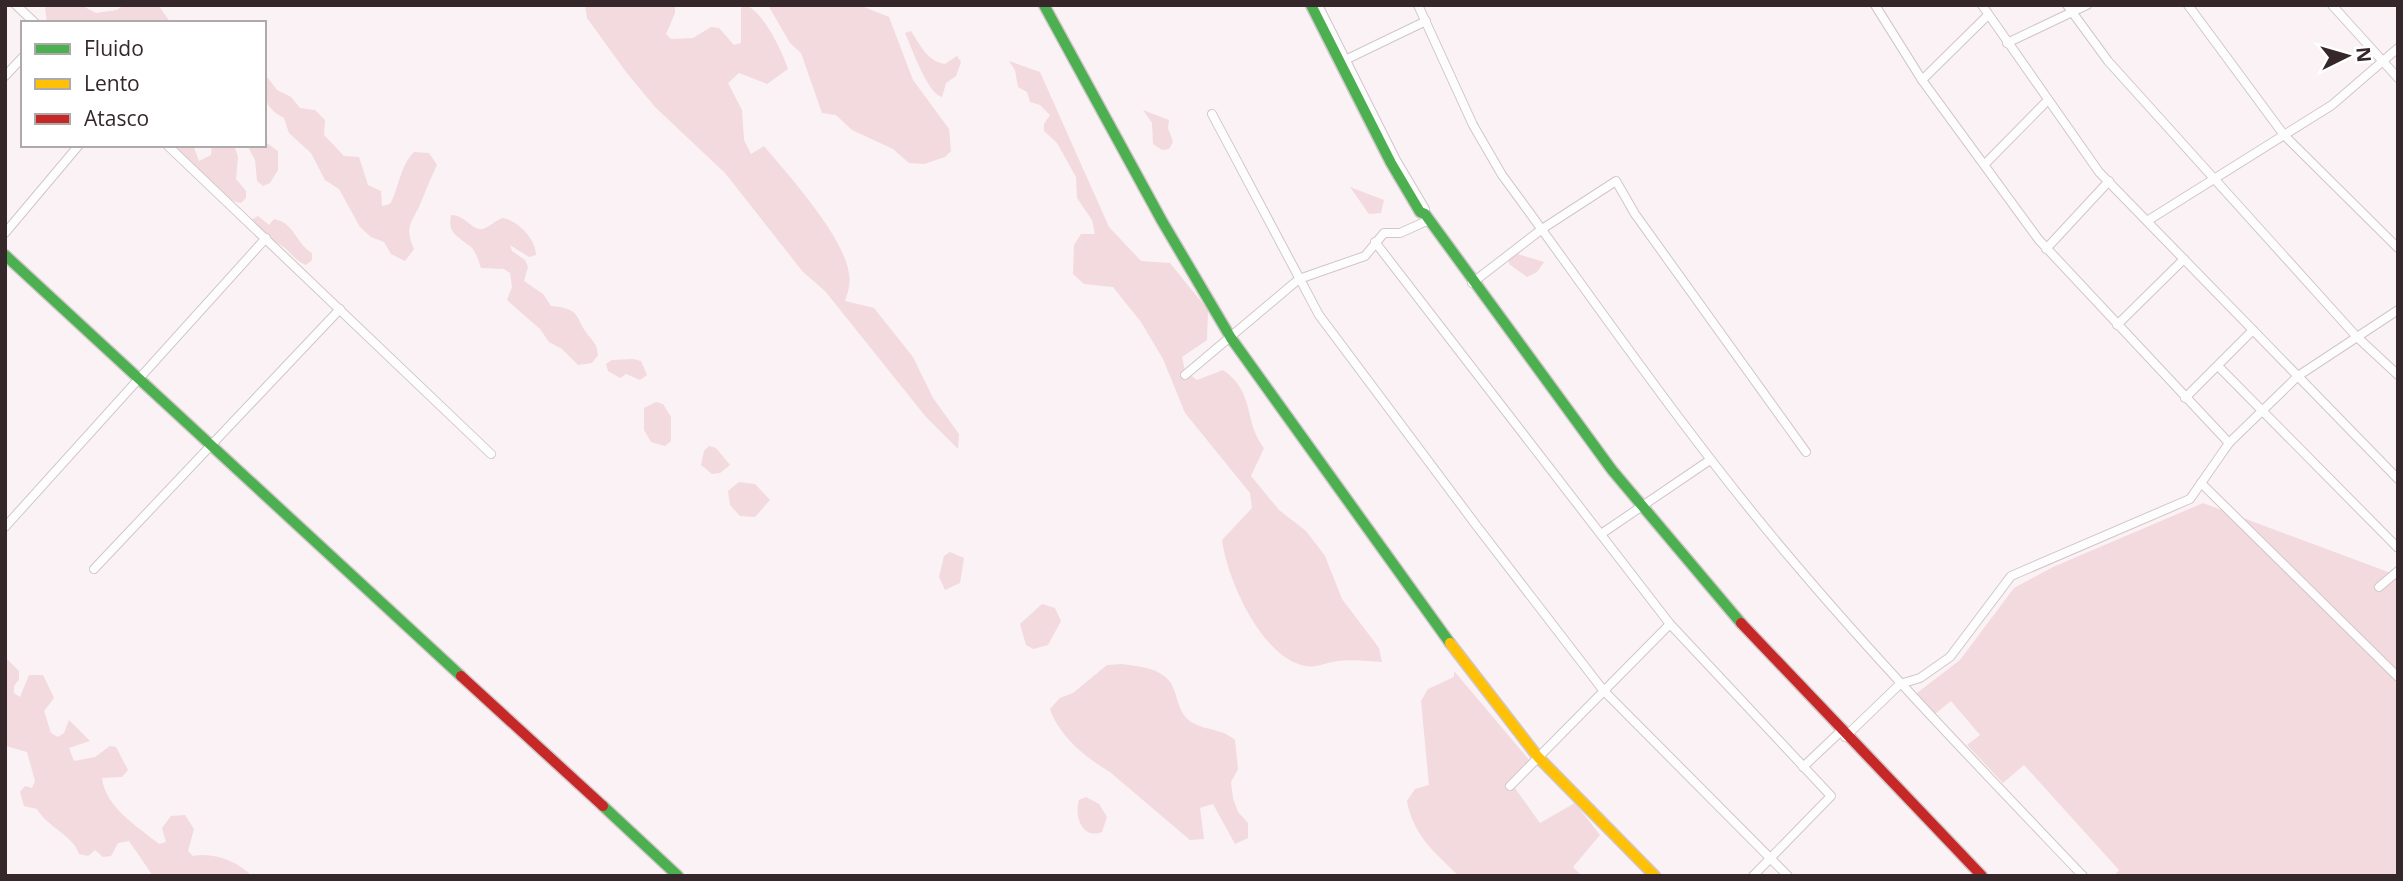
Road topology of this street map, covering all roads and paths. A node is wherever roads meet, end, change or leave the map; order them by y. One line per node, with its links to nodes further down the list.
1 (16, 5): 13 (street)
2 (1044, 5): 48 (street)
3 (1311, 5): 18 (street)
4 (1318, 5): 18 (street)
5 (1418, 5): 14 (street)
6 (1875, 5): 22 (street)
7 (1982, 5): 12 (street)
8 (2087, 5): 11 (street)
9 (2188, 5): 25 (street)
10 (2332, 5): 19 (street)
11 (2069, 9): 15 (street); 29 (street)
12 (1988, 15): 15 (street); 22 (street)
13 (32, 21)
14 (1426, 21): 18 (street); 33 (street)
15 (2007, 43): 23 (street)
16 (2398, 48): 19 (street)
17 (21, 59): 20 (street)
18 (1343, 61): 31 (street)
19 (2382, 62): 21 (street); 25 (street)
20 (5, 76)
21 (2398, 78)
22 (1922, 80): 28 (street)
23 (2047, 101): 28 (street); 30 (street)
24 (1212, 114): 41 (street)
25 (2284, 135): 29 (street); 37 (street)
26 (77, 147): 34 (street)
27 (169, 147): 35 (street)
28 (1985, 164): 38 (street)
29 (2217, 177): 32 (street); 47 (street)
30 (2109, 181): 32 (street); 38 (street)
31 (1426, 214): 36 (street); 42 (street)
32 (2147, 221): 40 (street)
33 (1542, 229): 42 (street); 58 (street); 60 (street)
34 (5, 233)
35 (266, 238): 43 (street); 53 (street)
36 (1375, 242): 41 (street); 65 (street)
37 (2398, 248)
38 (2046, 249): 45 (street)
39 (5, 255): 53 (street)
40 (2184, 259): 45 (street); 46 (street)
41 (1299, 279): 48 (street); 73 (street)
42 (1472, 283): 63 (street)
43 (340, 309): 57 (street); 59 (street)
44 (2398, 310): 47 (street)
45 (2118, 325): 54 (street)
46 (2253, 330): 49 (street); 52 (street)
47 (2356, 336): 51 (street); 52 (street)
48 (1231, 338): 50 (street); 75 (street)
49 (2218, 366): 54 (street); 55 (street)
50 (1185, 375)
51 (2398, 375)
52 (2298, 376): 55 (street); 61 (street)
53 (140, 377): 57 (street); 64 (street)
54 (2185, 398): 56 (street)
55 (2262, 410): 56 (street); 66 (street)
56 (2229, 443): 62 (street)
57 (212, 445): 67 (street); 79 (street)
58 (1806, 452)
59 (491, 454)
60 (1710, 460): 63 (street); 72 (street)
61 (2398, 479)
62 (2202, 483): 71 (street); 72 (street)
63 (1641, 507): 65 (street); 74 (street)
64 (5, 527)
65 (1601, 534): 70 (street)
66 (2398, 548)
67 (94, 569)
68 (2398, 571): 69 (street)
69 (2379, 587)
70 (1670, 624): 73 (street); 76 (street)
71 (2398, 677)
72 (1900, 684): 74 (street); 84 (street)
73 (1603, 690): 75 (street); 78 (street)
74 (1842, 734): 76 (street); 83 (street)
75 (1538, 757): 77 (street); 80 (street)
76 (1803, 767): 78 (street)
77 (1510, 786)
78 (1770, 858): 81 (street); 82 (street)
79 (678, 876)
80 (1655, 876)
81 (1753, 876)
82 (1788, 876)
83 (1982, 876)
84 (2083, 876)

